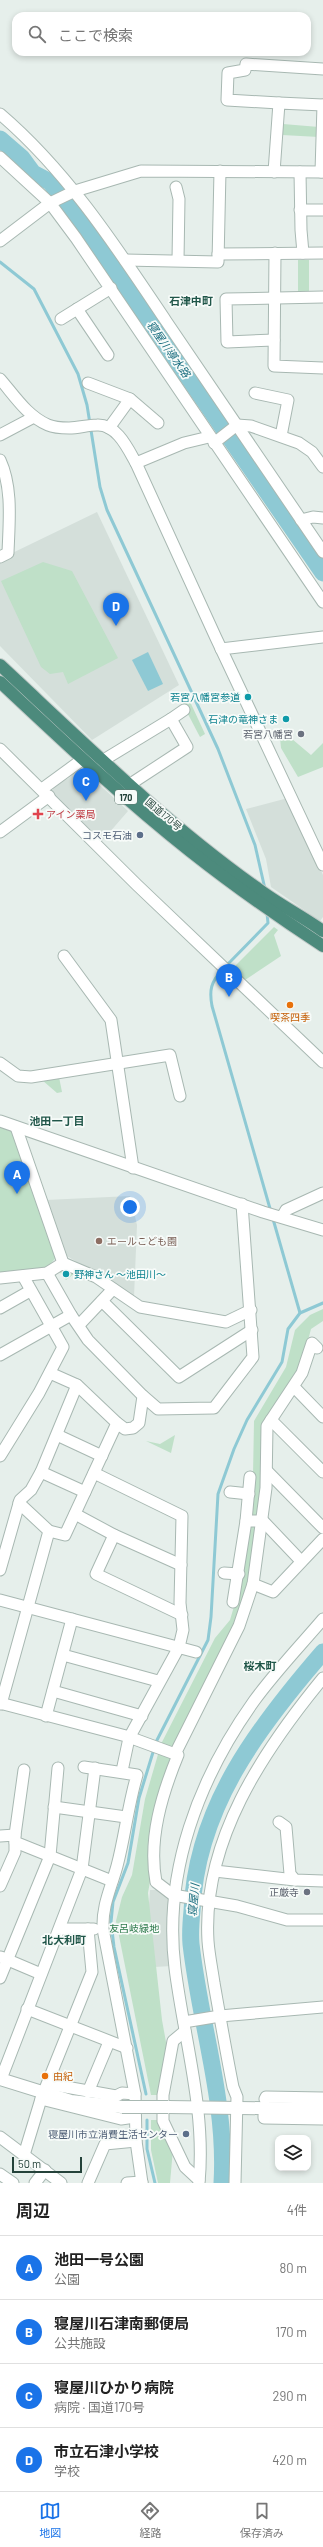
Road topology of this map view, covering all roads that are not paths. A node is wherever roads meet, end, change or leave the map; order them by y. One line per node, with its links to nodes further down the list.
1 (323, 69): 2 (street)
2 (279, 103): 3 (street); 7 (street)
3 (323, 105): 9 (street)
4 (0, 114): 11 (street)
5 (0, 157): 12 (street)
6 (220, 171): 7 (street); 11 (street); 18 (street)
7 (274, 172): 8 (street)
8 (300, 172): 9 (street); 13 (street)
9 (322, 172)
10 (176, 187): 21 (street)
11 (74, 192): 12 (street); 20 (street)
12 (52, 202): 15 (street); 22 (street)
13 (300, 210): 14 (street); 16 (street)
14 (323, 210)
15 (0, 241)
16 (303, 253): 17 (street); 19 (street)
17 (323, 253)
18 (218, 254): 19 (street); 21 (street)
19 (275, 254): 24 (street)
20 (125, 260): 21 (street); 36 (street)
21 (178, 260)
22 (110, 288): 25 (street); 40 (street)
23 (323, 297): 24 (street)
24 (274, 299): 27 (street); 27 (street)
25 (77, 309): 26 (street); 28 (street)
26 (61, 319)
27 (274, 340): 29 (street)
28 (108, 355)
29 (323, 368)
30 (0, 379): 34 (street)
31 (88, 382): 33 (street)
32 (255, 393): 39 (street)
33 (130, 399): 35 (street); 37 (street)
34 (34, 417): 37 (street); 38 (street)
35 (158, 423)
36 (235, 426): 39 (street); 40 (street); 45 (street)
37 (109, 428): 42 (street)
38 (0, 435)
39 (281, 436): 43 (street)
40 (213, 440): 42 (street); 49 (street)
41 (0, 460): 46 (street)
42 (136, 463): 51 (street)
43 (323, 467)
44 (323, 518): 45 (street)
45 (301, 520): 47 (street)
46 (4, 527): 48 (street)
47 (323, 552)
48 (0, 557)
49 (323, 602)
50 (323, 637): 51 (street)
51 (221, 649): 62 (street)
52 (0, 665): 58 (highway, 国道170号 / 170)
53 (0, 682): 57 (highway, 国道170号 / 170)
54 (184, 710): 55 (street)
55 (171, 719): 58 (street); 59 (street)
56 (0, 749): 60 (street)
57 (83, 759): 60 (street); 63 (highway, 国道170号 / 170)
58 (102, 761): 59 (highway, 国道170号 / 170)
59 (128, 785): 63 (highway, 国道170号 / 170)
60 (46, 792): 61 (street); 66 (street)
61 (0, 832)
62 (323, 865)
63 (319, 931): 64 (highway, 国道170号 / 170)
64 (323, 946)
65 (64, 956): 68 (street)
66 (323, 1062)
67 (0, 1063): 68 (street)
68 (117, 1064): 69 (street); 72 (street)
69 (180, 1096)
70 (0, 1121): 71 (street)
71 (16, 1127): 72 (street); 77 (street)
72 (133, 1168): 74 (street)
73 (323, 1192): 75 (street)
74 (242, 1204): 75 (street); 85 (street)
75 (281, 1216): 76 (street)
76 (323, 1230)
77 (63, 1263): 78 (street); 81 (street)
78 (47, 1273): 79 (street); 86 (street)
79 (23, 1276): 80 (street); 82 (street)
80 (0, 1278)
81 (113, 1289): 83 (street); 85 (street)
82 (30, 1291): 84 (street); 88 (street)
83 (102, 1301): 87 (street); 89 (street)
84 (0, 1308)
85 (251, 1310): 89 (street)
86 (71, 1315): 87 (street); 88 (street)
87 (79, 1325): 95 (street)
88 (50, 1326): 91 (street); 92 (street)
89 (252, 1330): 95 (street)
90 (321, 1350): 94 (street)
91 (0, 1355)
92 (50, 1373): 93 (street); 100 (street)
93 (77, 1385): 98 (street); 99 (street)
94 (294, 1387): 96 (street); 97 (street)
95 (143, 1396): 98 (street)
96 (323, 1417)
97 (271, 1420): 102 (street); 104 (street)
98 (117, 1422): 101 (street)
99 (57, 1435): 101 (street); 103 (street)
100 (0, 1456)
101 (102, 1456): 105 (street)
102 (267, 1471): 113 (street); 114 (street)
103 (41, 1472): 107 (street); 110 (street)
104 (323, 1472)
105 (94, 1473): 107 (street); 119 (street)
106 (250, 1477): 109 (street)
107 (86, 1492): 111 (street)
108 (230, 1492): 109 (street)
109 (249, 1494): 112 (street)
110 (19, 1503): 115 (street); 120 (street)
111 (75, 1514): 115 (street); 116 (street)
112 (246, 1521): 113 (street); 122 (street)
113 (262, 1521): 118 (street); 123 (street)
114 (323, 1528)
115 (49, 1531): 126 (street)
116 (114, 1535): 119 (street); 127 (street)
117 (323, 1539): 118 (street)
118 (301, 1561): 123 (street)
119 (181, 1565): 127 (street)
120 (0, 1570)
121 (224, 1573): 122 (street)
122 (239, 1574): 125 (street)
123 (253, 1584): 140 (street)
124 (0, 1600): 126 (street)
125 (233, 1602)
126 (28, 1607): 128 (street); 136 (street)
127 (182, 1615): 130 (street)
128 (72, 1618): 130 (street); 132 (street)
129 (323, 1619): 157 (street)
130 (179, 1647): 131 (street); 134 (street)
131 (196, 1652)
132 (62, 1655): 134 (street); 135 (street)
133 (323, 1678): 152 (street)
134 (158, 1682): 138 (street)
135 (53, 1691): 137 (street); 138 (street)
136 (1, 1704): 137 (street)
137 (46, 1716): 139 (street)
138 (142, 1716): 139 (street)
139 (129, 1738): 140 (street); 143 (street)
140 (175, 1754): 157 (street)
141 (58, 1768): 144 (street)
142 (24, 1770): 149 (street)
143 (122, 1771): 145 (street); 146 (street)
144 (54, 1807): 145 (street); 150 (street)
145 (90, 1812): 146 (street); 151 (street)
146 (126, 1817): 154 (street)
147 (279, 1822): 153 (street)
148 (0, 1836): 149 (street)
149 (15, 1838): 150 (street); 156 (street)
150 (50, 1856): 151 (street); 163 (street)
151 (82, 1869): 154 (street); 160 (street)
152 (215, 1870): 153 (street); 158 (street)
153 (295, 1880): 155 (street)
154 (112, 1881): 162 (street)
155 (323, 1881)
156 (0, 1886)
157 (178, 1895): 158 (street); 169 (street)
158 (208, 1900): 159 (street); 168 (street)
159 (323, 1920)
160 (60, 1929): 161 (street); 164 (street)
161 (88, 1929): 162 (street); 170 (street)
162 (103, 1929): 172 (street)
163 (3, 1958): 164 (street); 165 (street)
164 (41, 1974): 167 (street)
165 (0, 1978)
166 (323, 2007): 168 (street)
167 (27, 2009): 170 (street); 173 (street)
168 (218, 2016): 169 (street); 181 (street)
169 (187, 2025): 179 (street); 180 (street)
170 (71, 2027): 171 (street); 174 (street)
171 (109, 2042): 172 (street); 175 (street)
172 (127, 2048): 176 (street)
173 (0, 2079): 174 (street)
174 (45, 2092): 175 (street); 179 (street, bridge); 184 (street); 188 (street)
175 (88, 2092): 176 (street)
176 (136, 2098): 179 (street); 184 (street)
177 (323, 2098): 178 (street)
178 (265, 2099)
179 (166, 2104): 180 (street); 192 (street)
180 (202, 2107): 181 (street); 192 (street)
181 (234, 2108): 182 (street); 198 (street)
182 (323, 2109)
183 (264, 2115): 185 (street)
184 (135, 2117): 187 (street)
185 (323, 2119)
186 (0, 2137): 188 (street)
187 (136, 2141): 195 (street); 197 (street)
188 (24, 2156): 189 (street)
189 (44, 2170): 193 (street); 194 (street)
190 (0, 2174): 191 (street)
191 (11, 2182)
192 (199, 2182)
193 (35, 2183)
194 (61, 2183)
195 (88, 2183)
196 (127, 2183): 197 (street)
197 (142, 2183)
198 (235, 2183)

